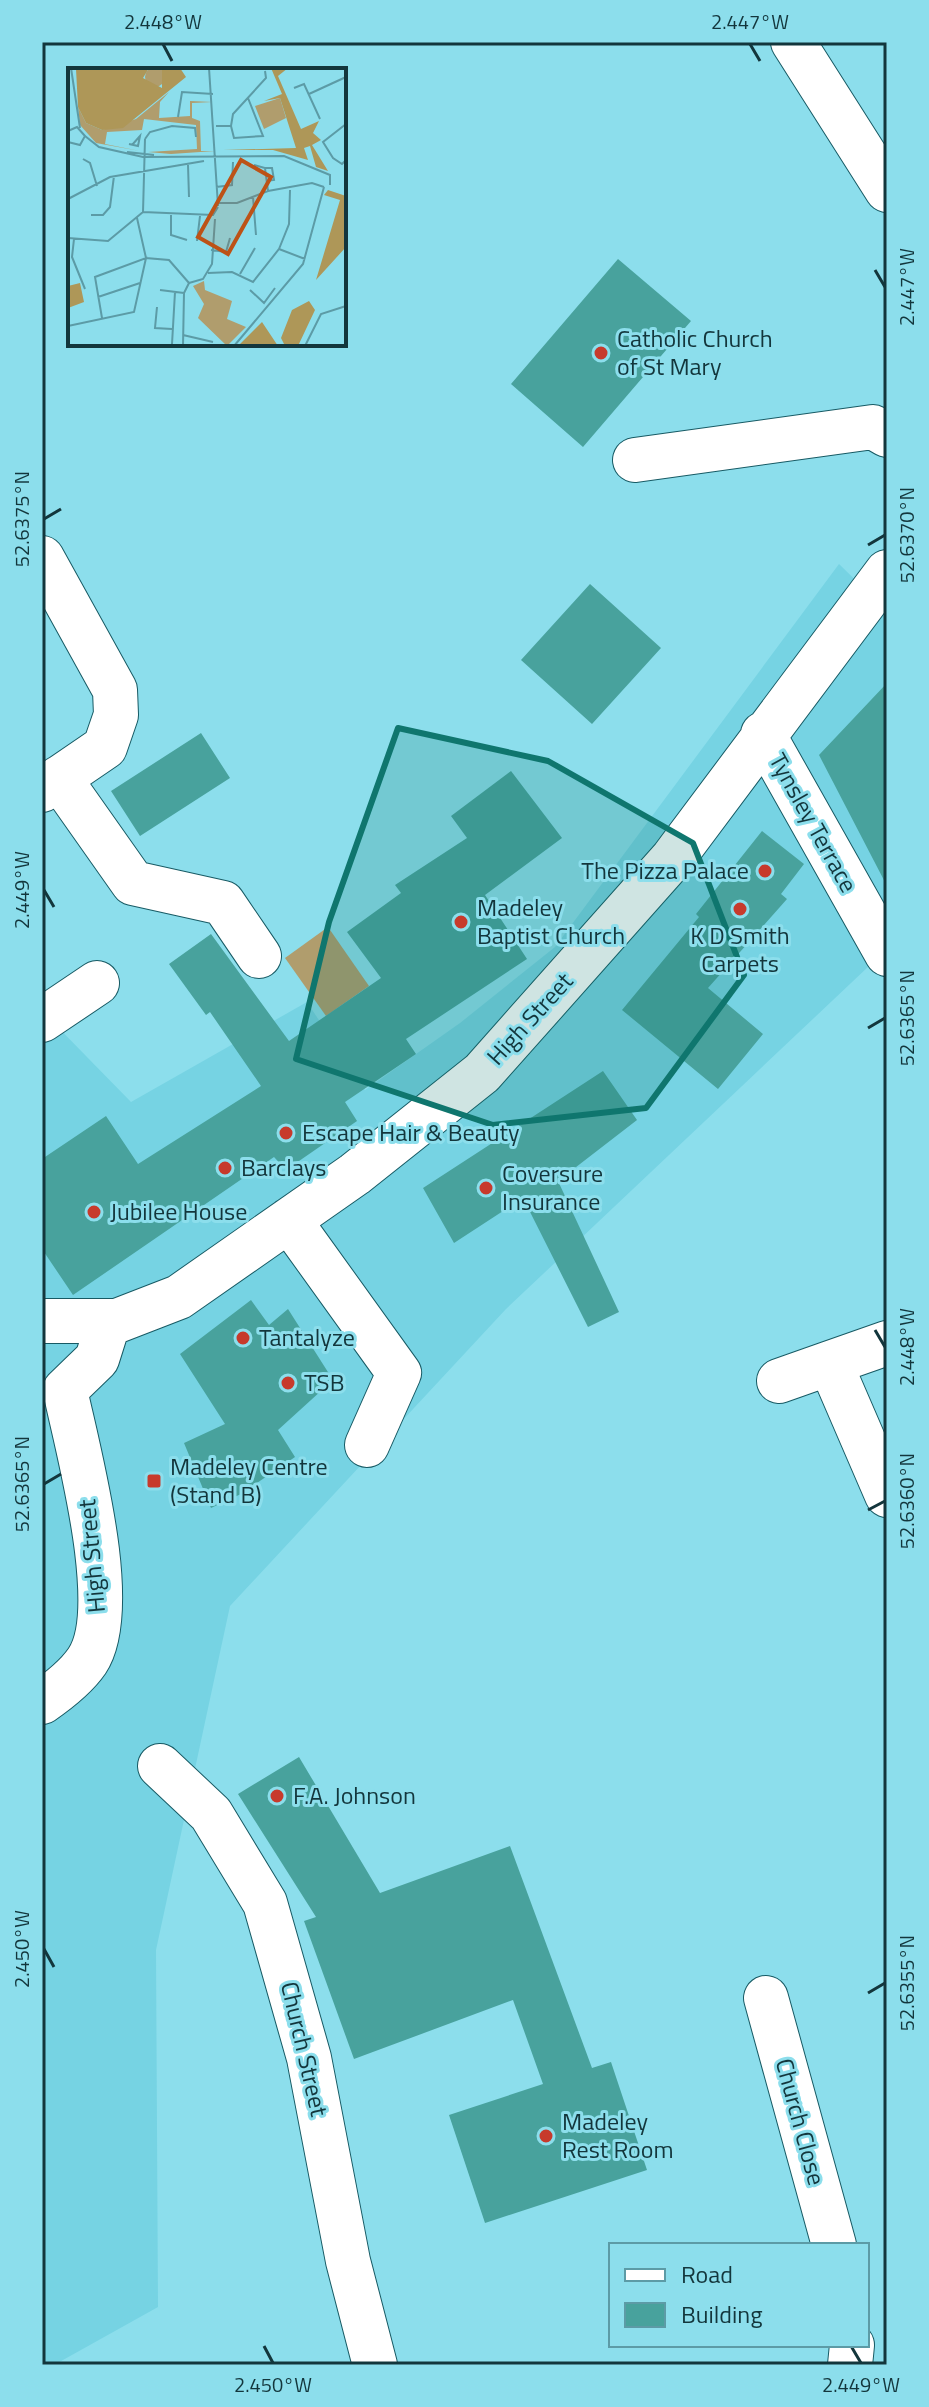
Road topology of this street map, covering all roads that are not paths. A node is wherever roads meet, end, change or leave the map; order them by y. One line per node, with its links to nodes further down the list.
1 (793, 42): 2 (street)
2 (881, 167)
3 (887, 435): 4 (street)
4 (635, 460)
5 (42, 558): 8 (street)
6 (887, 572): 7 (street, High Street)
7 (763, 734): 9 (street, Tynsley Terrace); 13 (street, High Street)
8 (50, 784): 10 (street)
9 (887, 954)
10 (259, 956)
11 (97, 983): 12 (street)
12 (42, 1020)
13 (289, 1220): 15 (street, High Street); 20 (street)
14 (42, 1321): 15 (street, High Street)
15 (109, 1321): 19 (street, High Street)
16 (887, 1343): 17 (street)
17 (830, 1363): 18 (street); 21 (street)
18 (779, 1381)
19 (54, 1385): 22 (street, High Street)
20 (367, 1445)
21 (887, 1495)
22 (42, 1702)
23 (160, 1766): 26 (street, Church Street)
24 (766, 1998): 25 (street, Church Close)
25 (833, 2243)
26 (375, 2365)

